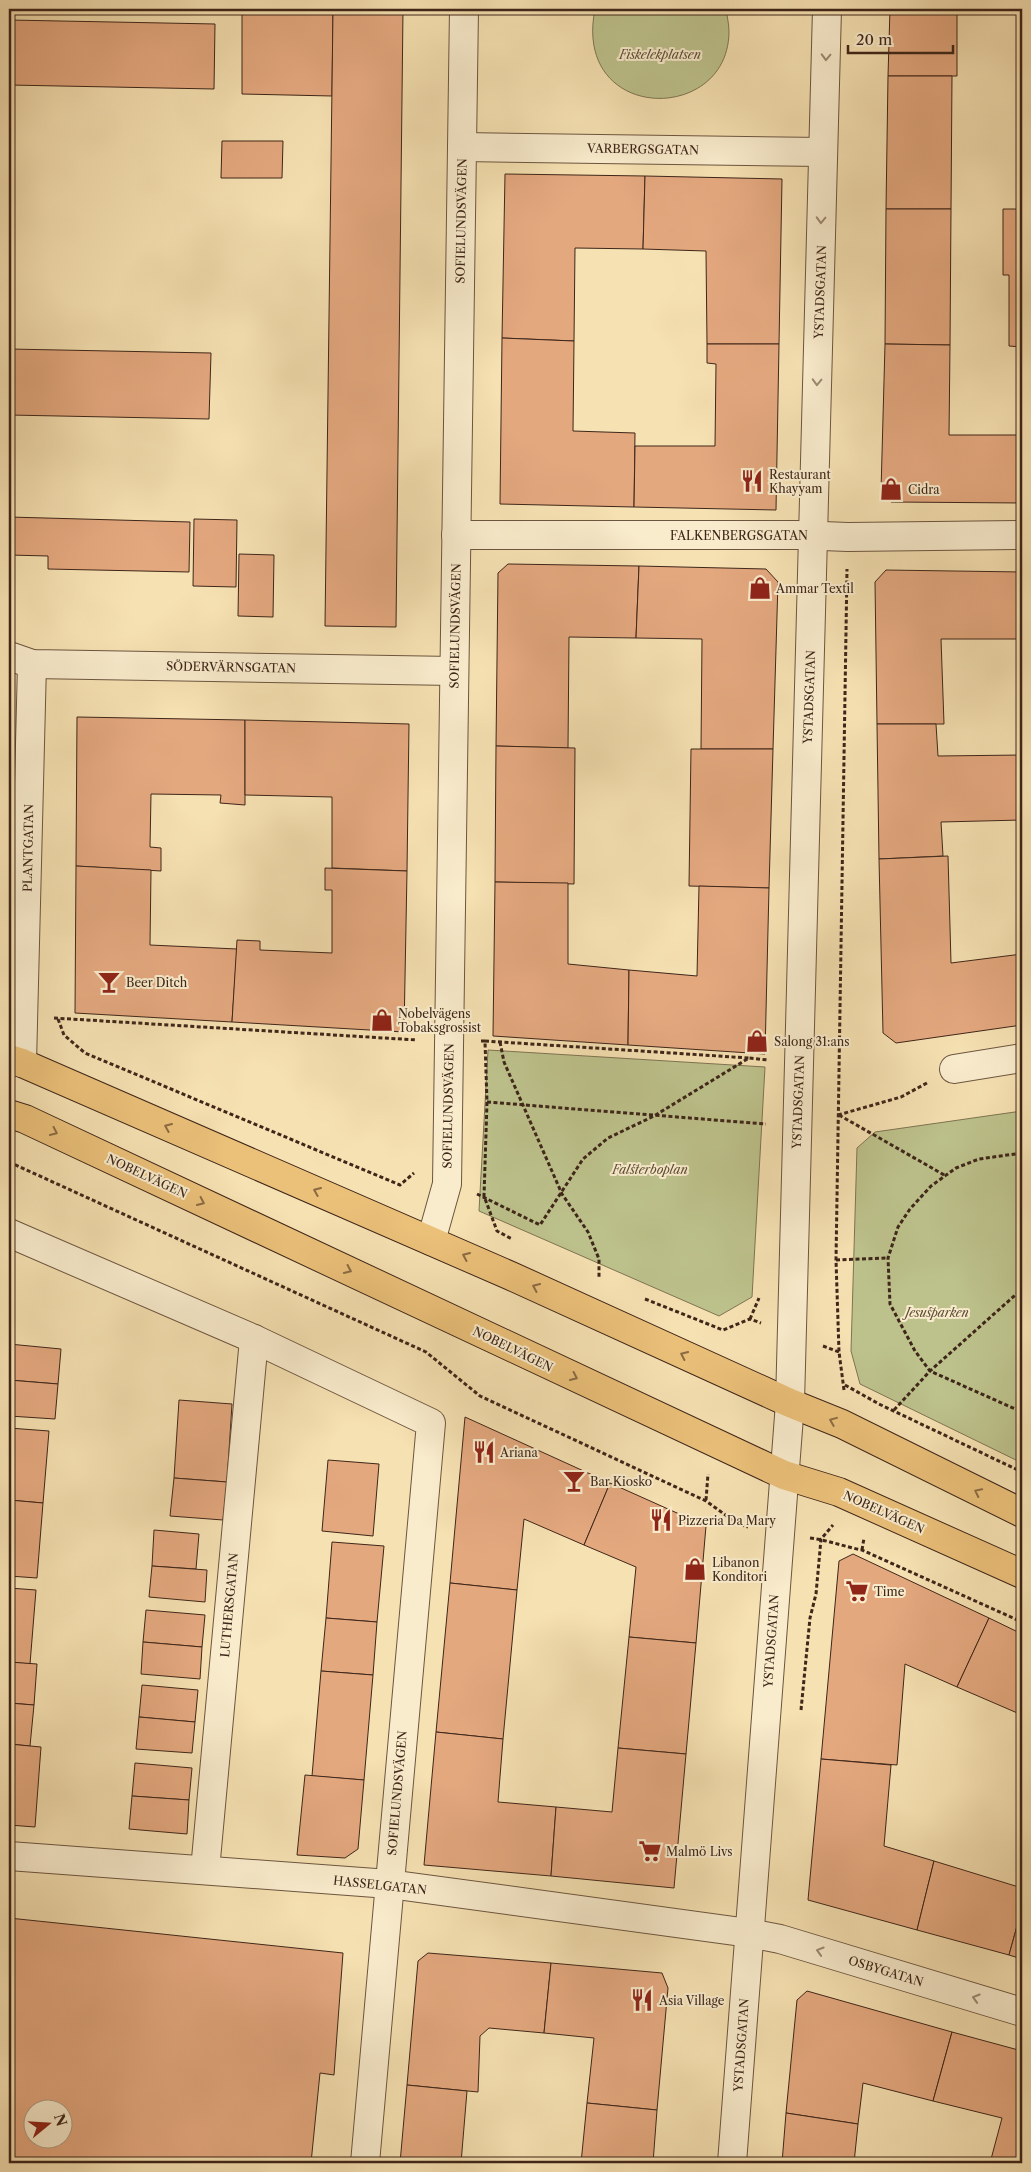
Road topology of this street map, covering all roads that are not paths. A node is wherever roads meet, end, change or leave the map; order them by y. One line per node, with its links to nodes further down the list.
1 (464, 9): 3 (street, SOFIELUNDSVÄGEN)
2 (827, 9): 4 (street, YSTADSGATAN, one-way to 4)
3 (462, 147): 4 (street, VARBERGSGATAN); 5 (street, SOFIELUNDSVÄGEN)
4 (823, 152): 6 (street, YSTADSGATAN, one-way to 6)
5 (456, 535): 6 (street, FALKENBERGSGATAN); 9 (street, SOFIELUNDSVÄGEN)
6 (813, 535): 7 (street, FALKENBERGSGATAN); 17 (street, YSTADSGATAN)
7 (1022, 535)
8 (21, 660): 9 (street, SÖDERVÄRNSGATAN); 11 (street, PLANTGATAN)
9 (454, 671): 15 (street, SOFIELUNDSVÄGEN)
10 (1022, 1058): 12 (street)
11 (16, 1061): 15 (main road, one-way to 11)
12 (954, 1069)
13 (9, 1114): 18 (main road, NOBELVÄGEN, one-way to 18)
14 (9, 1233): 16 (street)
15 (431, 1241): 17 (main road, one-way to 15)
16 (254, 1339): 22 (street, LUTHERSGATAN); 23 (street, SOFIELUNDSVÄGEN)
17 (790, 1403): 18 (street, YSTADSGATAN); 19 (main road, one-way to 17)
18 (784, 1475): 20 (main road, NOBELVÄGEN); 24 (street, YSTADSGATAN)
19 (1022, 1513)
20 (1022, 1574)
21 (9, 1856): 22 (street, HASSELGATAN)
22 (205, 1870): 23 (street, HASSELGATAN)
23 (389, 1884): 24 (street, HASSELGATAN); 26 (street, SOFIELUNDSVÄGEN)
24 (749, 1933): 25 (street, OSBYGATAN, one-way to 24); 27 (street, YSTADSGATAN)
25 (1022, 2012)
26 (365, 2163)
27 (732, 2163)

